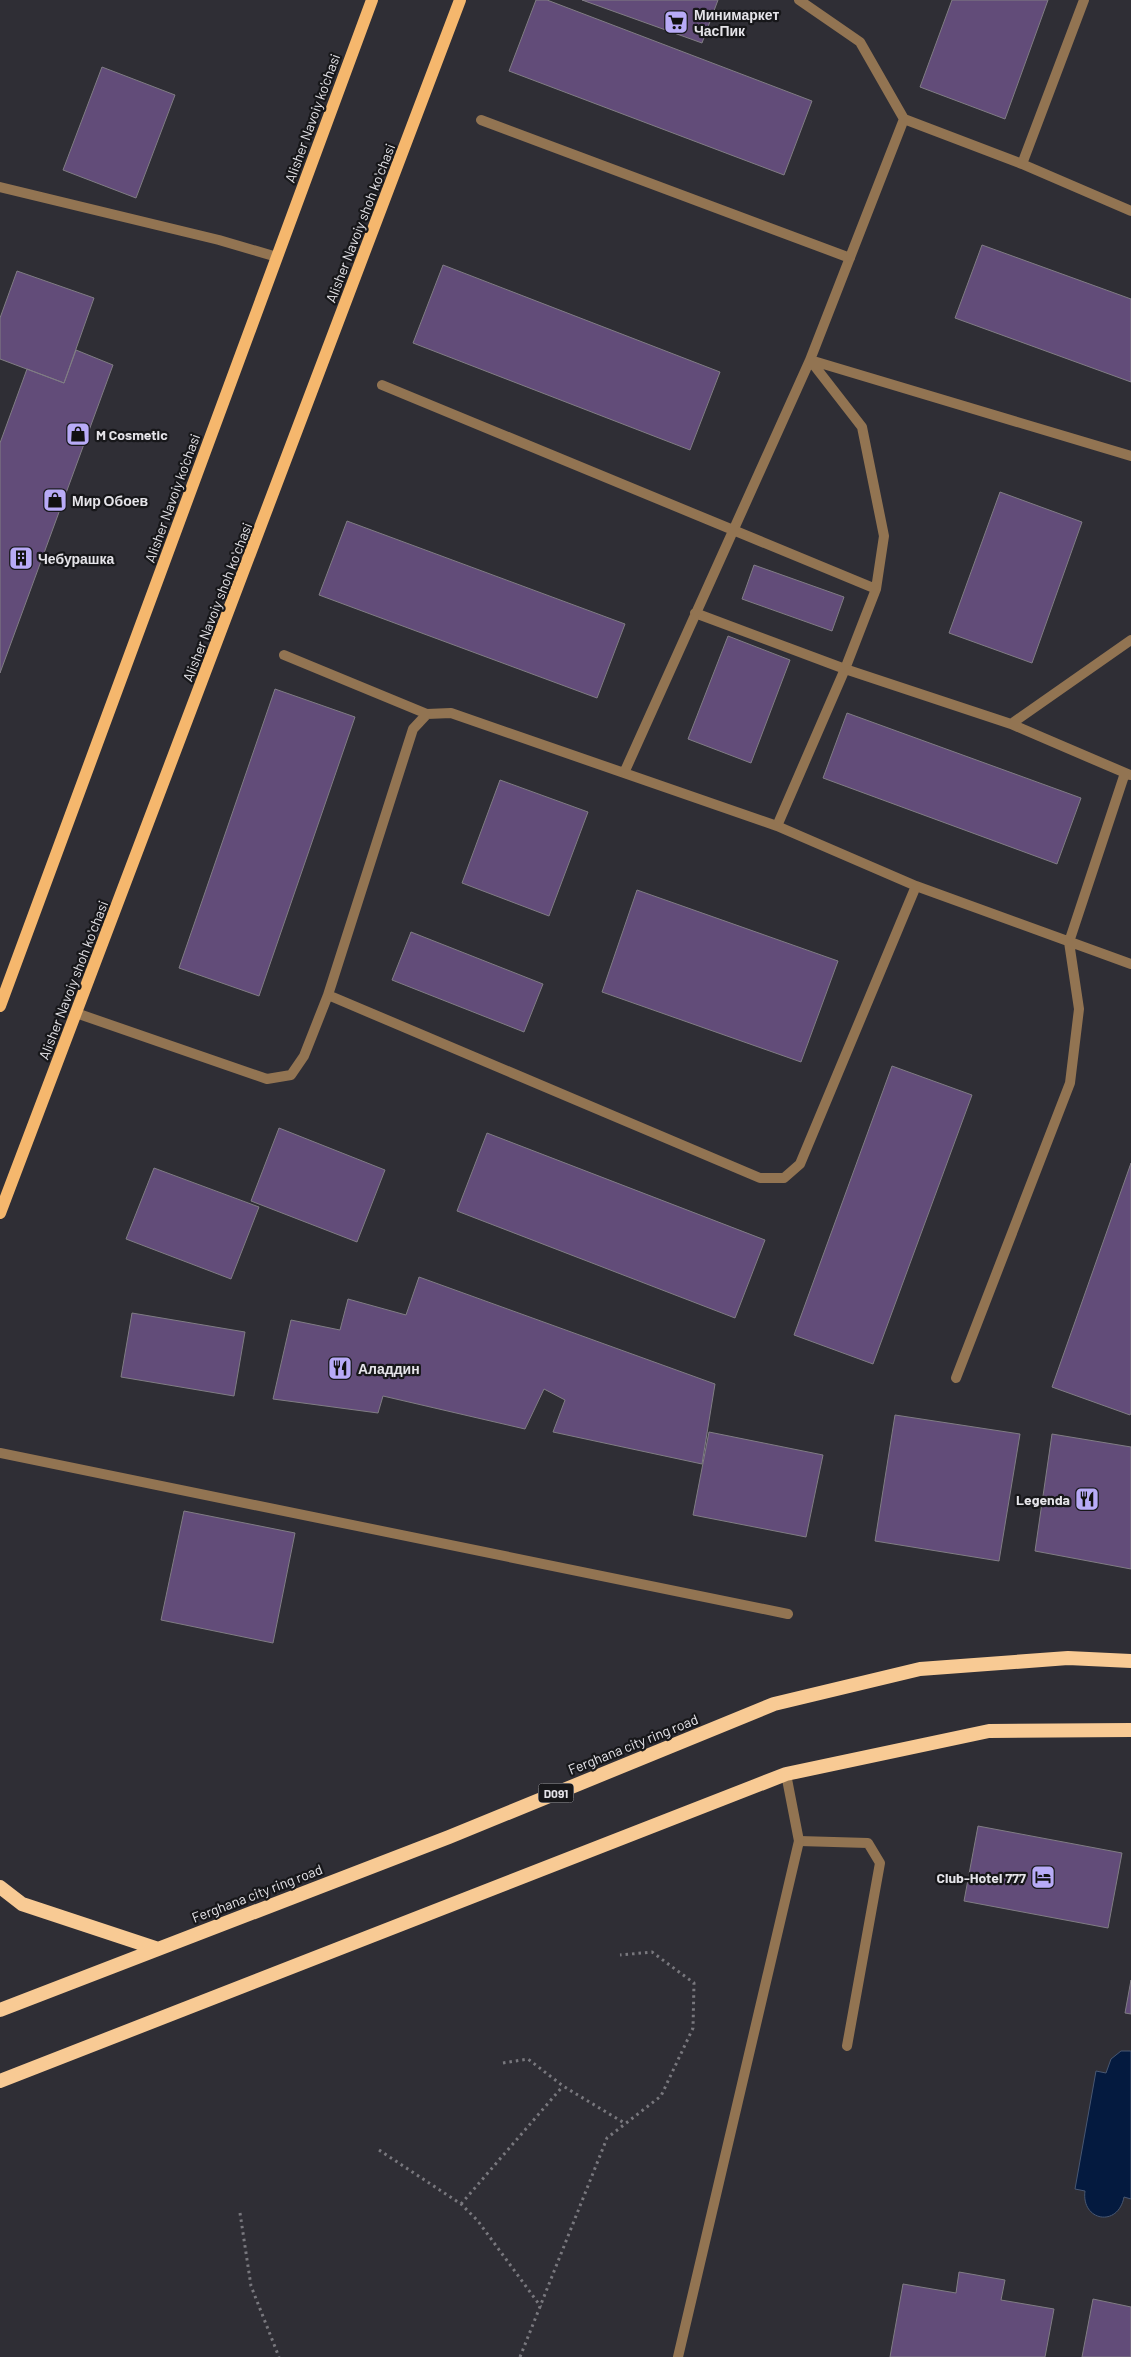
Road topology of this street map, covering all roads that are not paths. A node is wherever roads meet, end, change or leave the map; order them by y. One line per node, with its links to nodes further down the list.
1 (372, 0): 10 (main road, Alisher Navoiy ko'chasi)
2 (460, 0): 31 (main road, Alisher Navoiy shoh koʻchasi)
3 (799, 0): 5 (street)
4 (1084, 0): 7 (street)
5 (904, 119): 7 (street); 11 (street)
6 (481, 120): 11 (street)
7 (1022, 164): 9 (street)
8 (0, 187): 10 (street)
9 (1131, 211)
10 (277, 257): 30 (main road, Alisher Navoiy ko'chasi)
11 (850, 258): 12 (street)
12 (810, 360): 14 (street); 15 (street); 16 (street)
13 (382, 385): 15 (street)
14 (1131, 456)
15 (733, 528): 16 (street); 17 (street)
16 (876, 589): 20 (street)
17 (695, 613): 20 (street); 23 (street)
18 (1131, 640): 22 (street)
19 (284, 655): 21 (street)
20 (845, 669): 22 (street); 25 (street)
21 (428, 714): 23 (street); 29 (street)
22 (1011, 724): 24 (street)
23 (624, 773): 25 (street)
24 (1128, 774): 27 (street)
25 (777, 826): 26 (street)
26 (916, 886): 27 (street); 29 (street)
27 (1068, 942): 28 (street); 33 (street)
28 (1131, 964)
29 (328, 995): 31 (street)
30 (0, 1006)
31 (76, 1012): 32 (main road, Alisher Navoiy shoh koʻchasi)
32 (0, 1213)
33 (956, 1378)
34 (0, 1453): 35 (street)
35 (788, 1614)
36 (1131, 1661): 41 (highway, Ferghana city ring road / D091)
37 (1131, 1730): 38 (highway)
38 (786, 1774): 39 (street); 44 (highway)
39 (799, 1841): 43 (street); 47 (street)
40 (0, 1887): 41 (highway)
41 (158, 1949): 42 (highway, Ferghana city ring road / D091)
42 (0, 2010)
43 (847, 2046)
44 (15, 2075): 45 (highway); 46 (highway)
45 (0, 2081)
46 (0, 2088)
47 (678, 2357)

